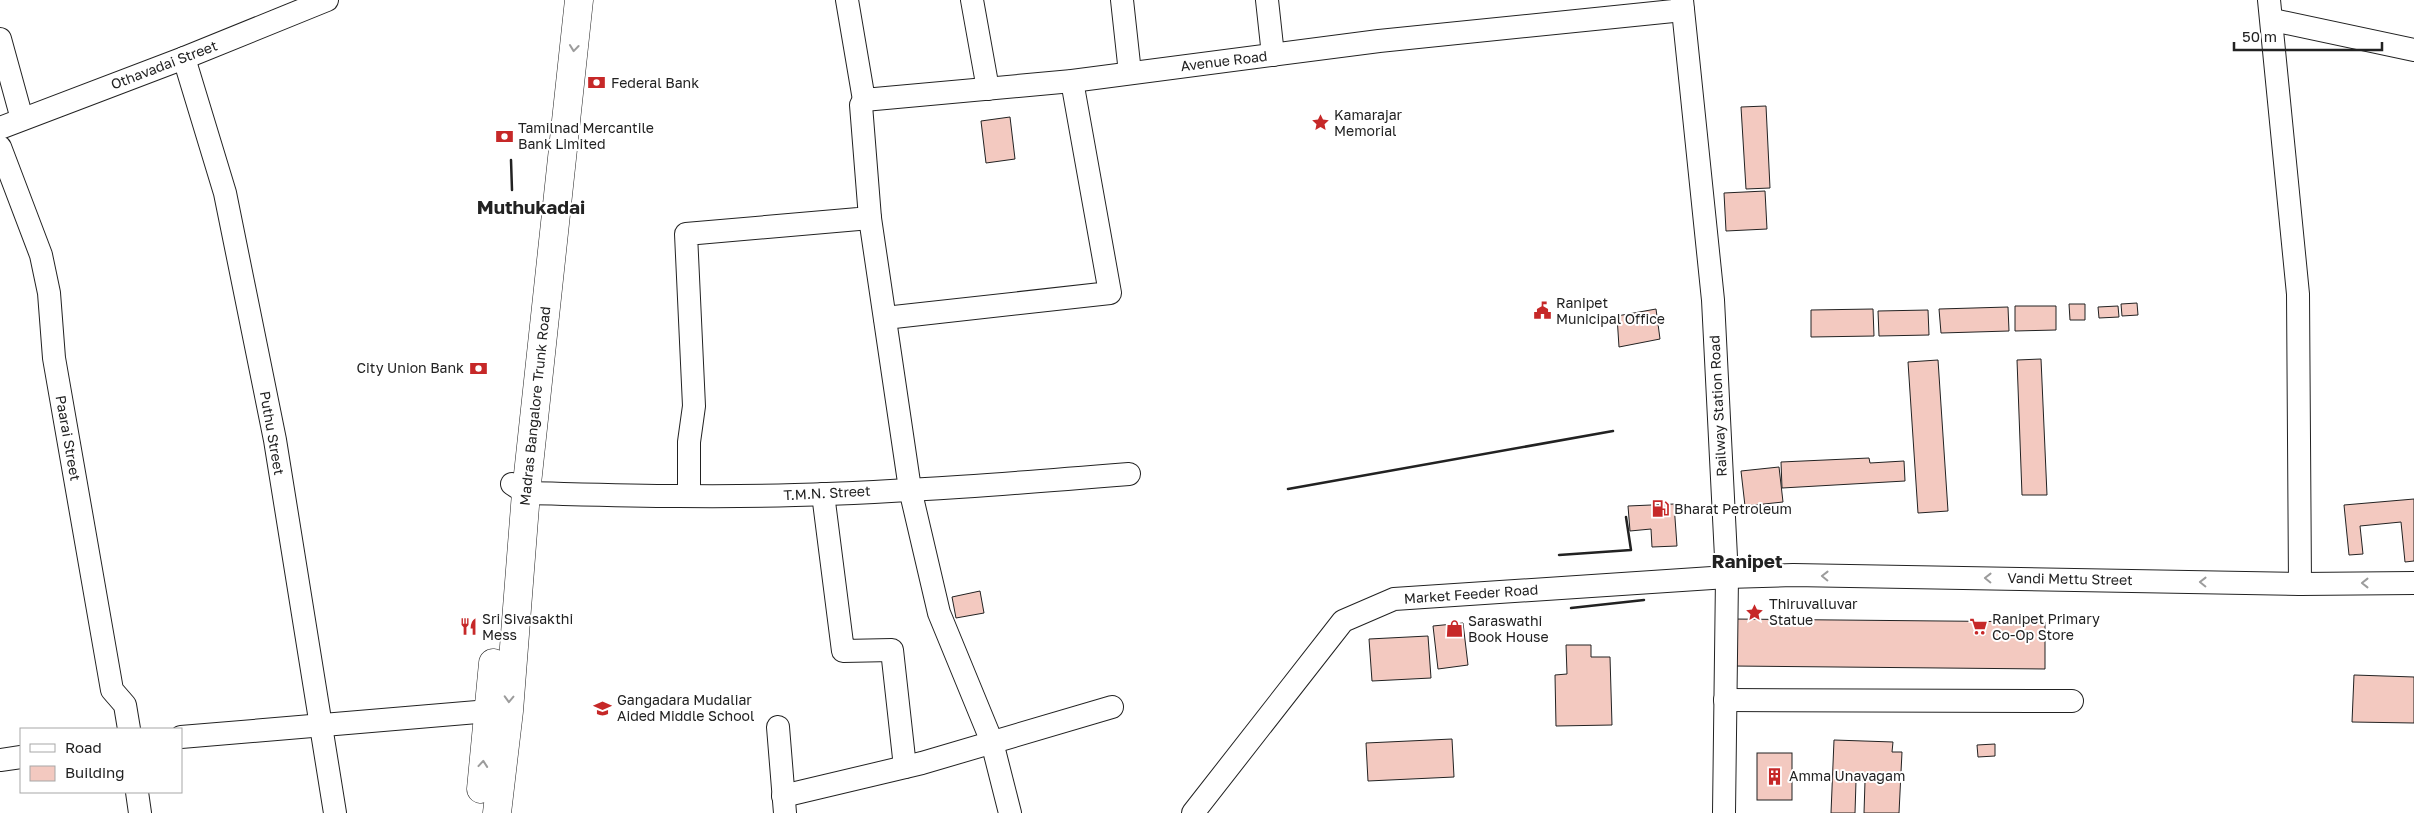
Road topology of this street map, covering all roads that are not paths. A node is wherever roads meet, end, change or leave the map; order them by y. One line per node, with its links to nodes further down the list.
1 (328, 0): 13 (street, Othavadai Street)
2 (561, 0): 24 (highway, Madras Bangalore Trunk Road)
3 (580, 0): 24 (highway, Madras Bangalore Trunk Road, one-way to 24)
4 (847, 0): 17 (street)
5 (972, 0): 16 (street)
6 (1122, 0): 14 (street)
7 (1267, 0): 12 (street)
8 (1683, 5): 12 (street, Avenue Road); 28 (street, Railway Station Road)
9 (2271, 10): 11 (street); 30 (street)
10 (0, 39): 18 (street)
11 (2414, 50)
12 (1273, 55): 14 (street, Avenue Road)
13 (184, 58): 18 (street, Othavadai Street); 36 (street, Puthu Street)
14 (1130, 73): 15 (street, Avenue Road)
15 (1072, 81): 16 (street, Avenue Road); 22 (street)
16 (988, 89): 17 (street, Avenue Road)
17 (864, 100): 21 (street)
18 (22, 119): 19 (street, Othavadai Street)
19 (0, 128)
20 (0, 147): 38 (street, Paarai Street)
21 (870, 218): 22 (street); 27 (street)
22 (885, 318): 25 (street)
23 (1129, 474): 25 (street, T.M.N. Street)
24 (519, 489): 27 (street, T.M.N. Street); 31 (highway, Madras Bangalore Trunk Road)
25 (910, 489): 26 (street, T.M.N. Street); 40 (street)
26 (823, 494): 27 (street, T.M.N. Street); 43 (street)
27 (690, 496)
28 (1727, 577): 30 (street, Vandi Mettu Street, one-way to 28); 32 (street, Railway Station Road); 51 (street, Market Feeder Road)
29 (2414, 583): 30 (street, Vandi Mettu Street, one-way to 30)
30 (2300, 584)
31 (502, 661): 35 (highway, Madras Bangalore Trunk Road); 49 (highway, Madras Bangalore Trunk Road, one-way to 49)
32 (1725, 700): 33 (street); 52 (street, Railway Station Road)
33 (2072, 701)
34 (1112, 707): 40 (street)
35 (488, 711): 36 (street); 48 (highway, Madras Bangalore Trunk Road, one-way to 35)
36 (320, 725): 39 (street); 47 (street, Puthu Street)
37 (778, 727): 45 (street)
38 (129, 728)
39 (182, 737)
40 (992, 742): 43 (street); 50 (street)
41 (20, 757): 42 (street)
42 (0, 760)
43 (905, 767): 45 (street)
44 (137, 793): 46 (street)
45 (784, 805)
46 (140, 813)
47 (335, 813)
48 (479, 813)
49 (497, 813)
50 (1010, 813)
51 (1193, 813)
52 (1724, 813)

